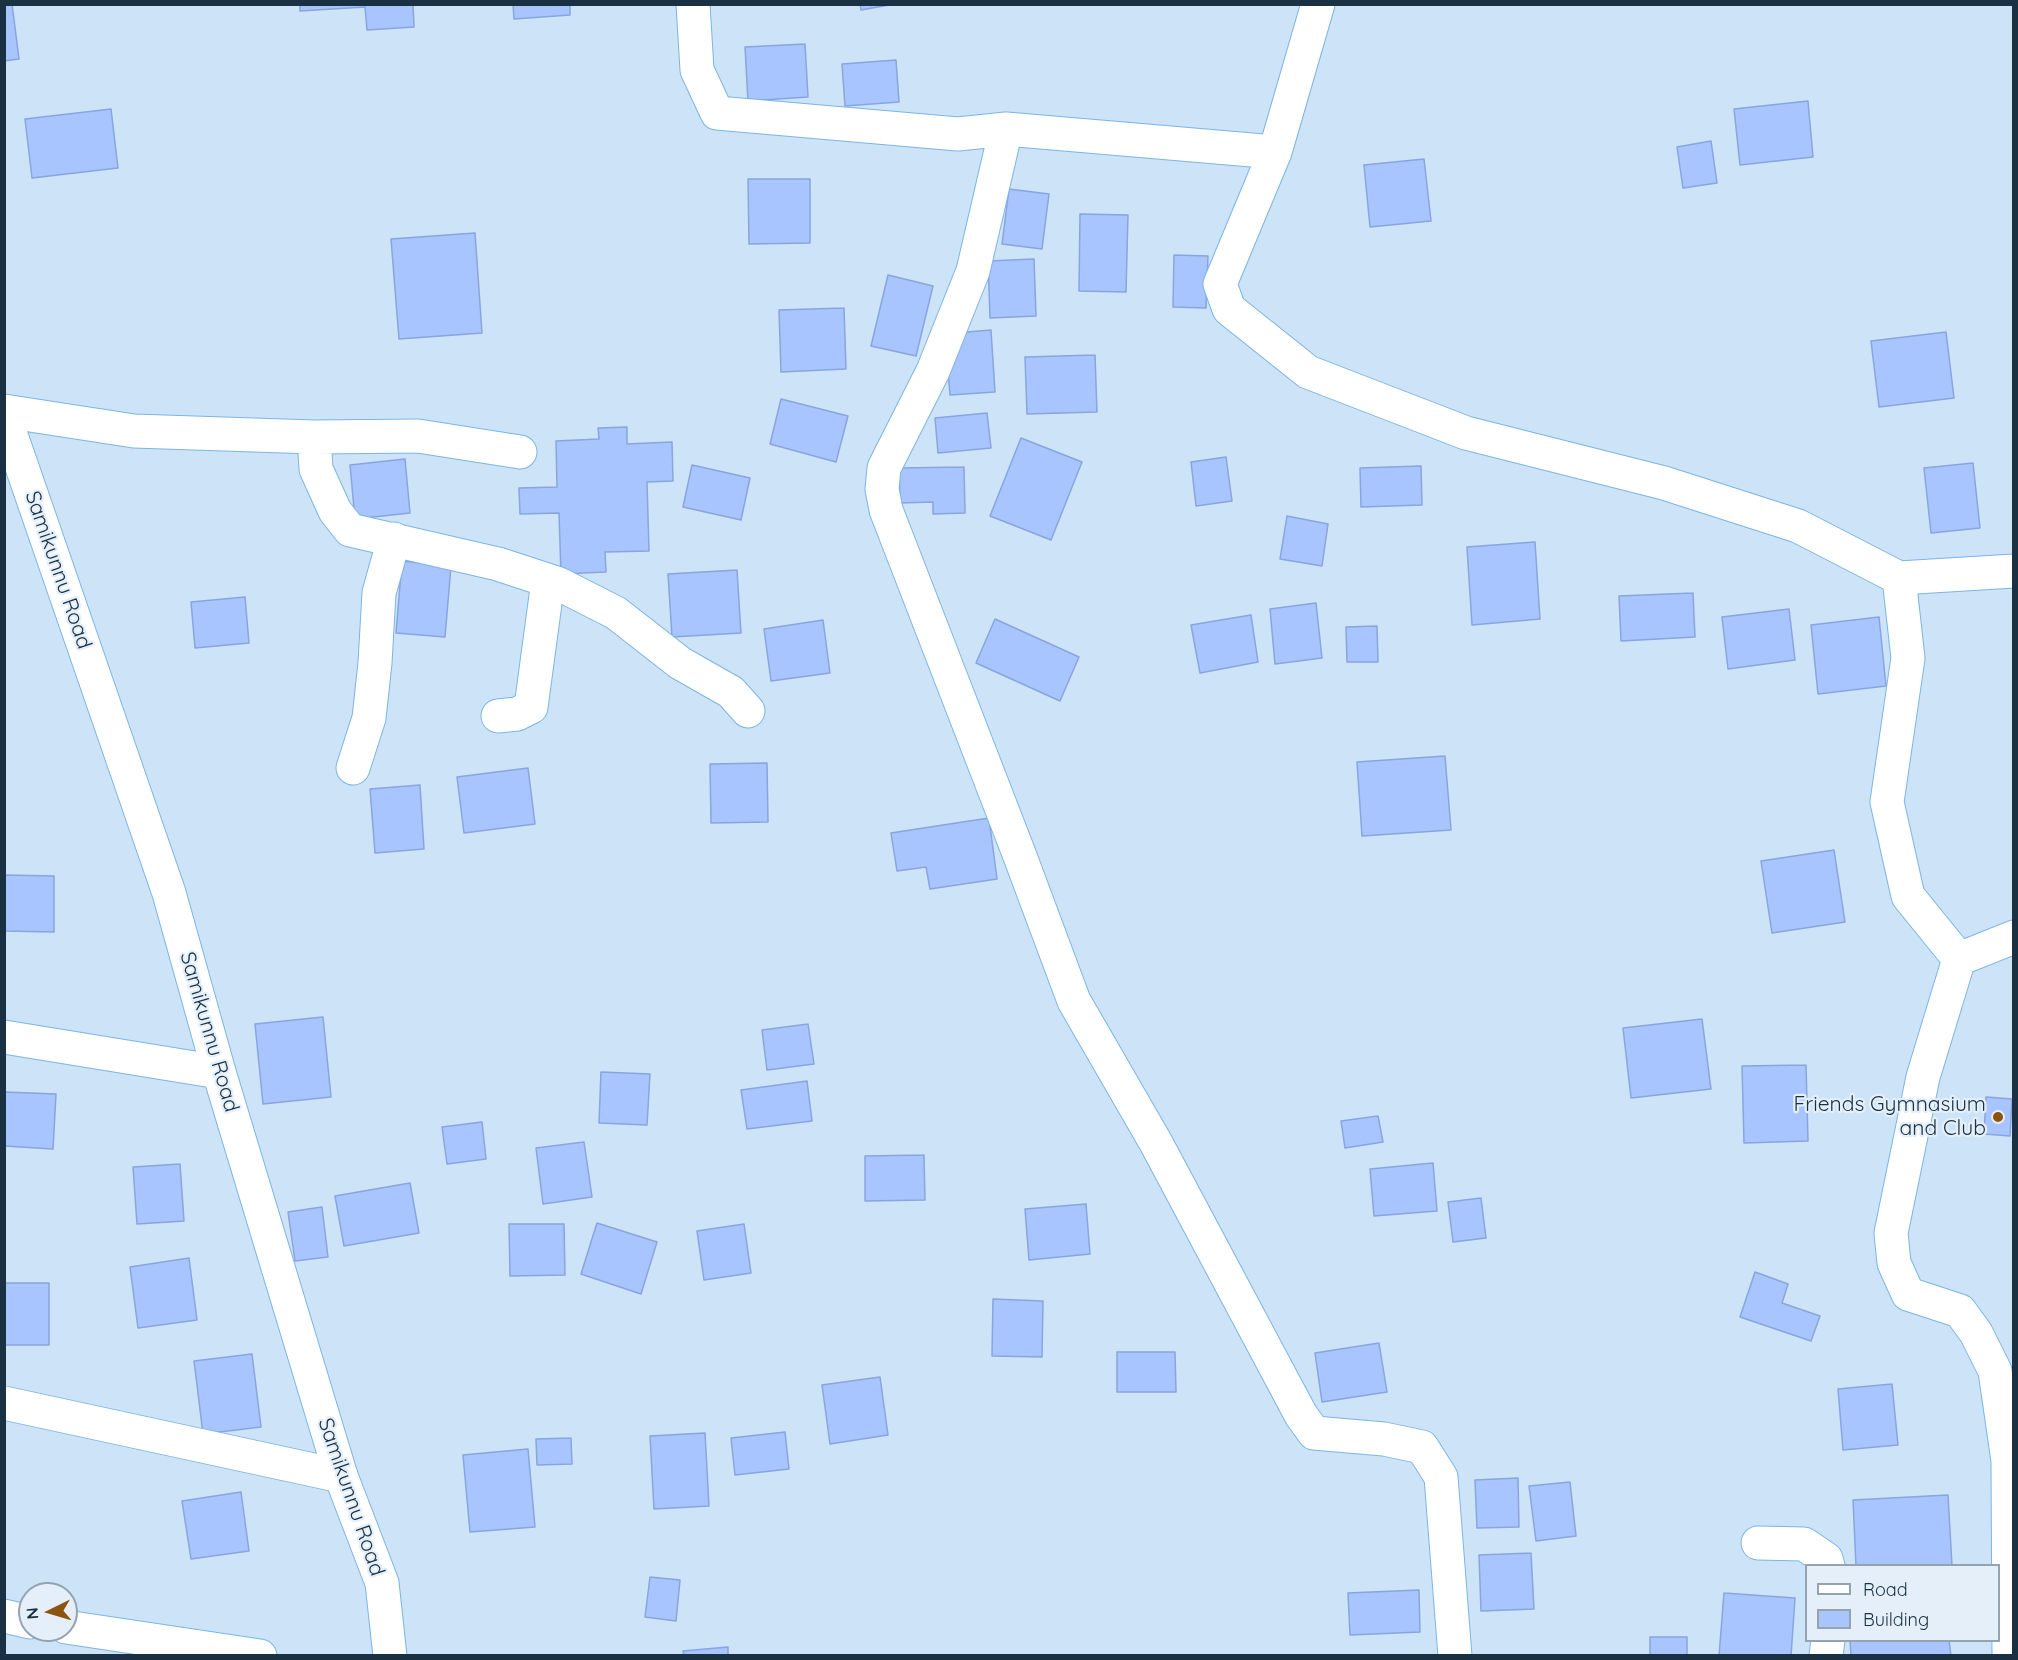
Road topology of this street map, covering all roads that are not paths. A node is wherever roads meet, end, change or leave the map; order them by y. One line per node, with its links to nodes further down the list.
1 (693, 4): 3 (street)
2 (1318, 4): 4 (street)
3 (1006, 129): 4 (street); 26 (street)
4 (1275, 152): 10 (street)
5 (4, 413): 6 (street); 18 (street, Samikunnu Road)
6 (314, 437): 7 (street); 8 (street)
7 (519, 452)
8 (394, 539): 11 (street); 14 (street)
9 (2013, 572): 10 (street)
10 (1899, 578): 16 (street)
11 (548, 581): 12 (street); 13 (street)
12 (748, 711)
13 (498, 716)
14 (353, 768)
15 (2013, 937): 16 (street)
16 (1959, 959): 27 (street)
17 (4, 1037): 18 (street)
18 (219, 1072): 20 (street, Samikunnu Road)
19 (4, 1403): 20 (street)
20 (341, 1476): 25 (street, Samikunnu Road)
21 (1758, 1543): 22 (street)
22 (1827, 1564)
23 (78, 1629): 24 (street)
24 (260, 1656)
25 (390, 1656)
26 (1455, 1656)
27 (2009, 1656)

